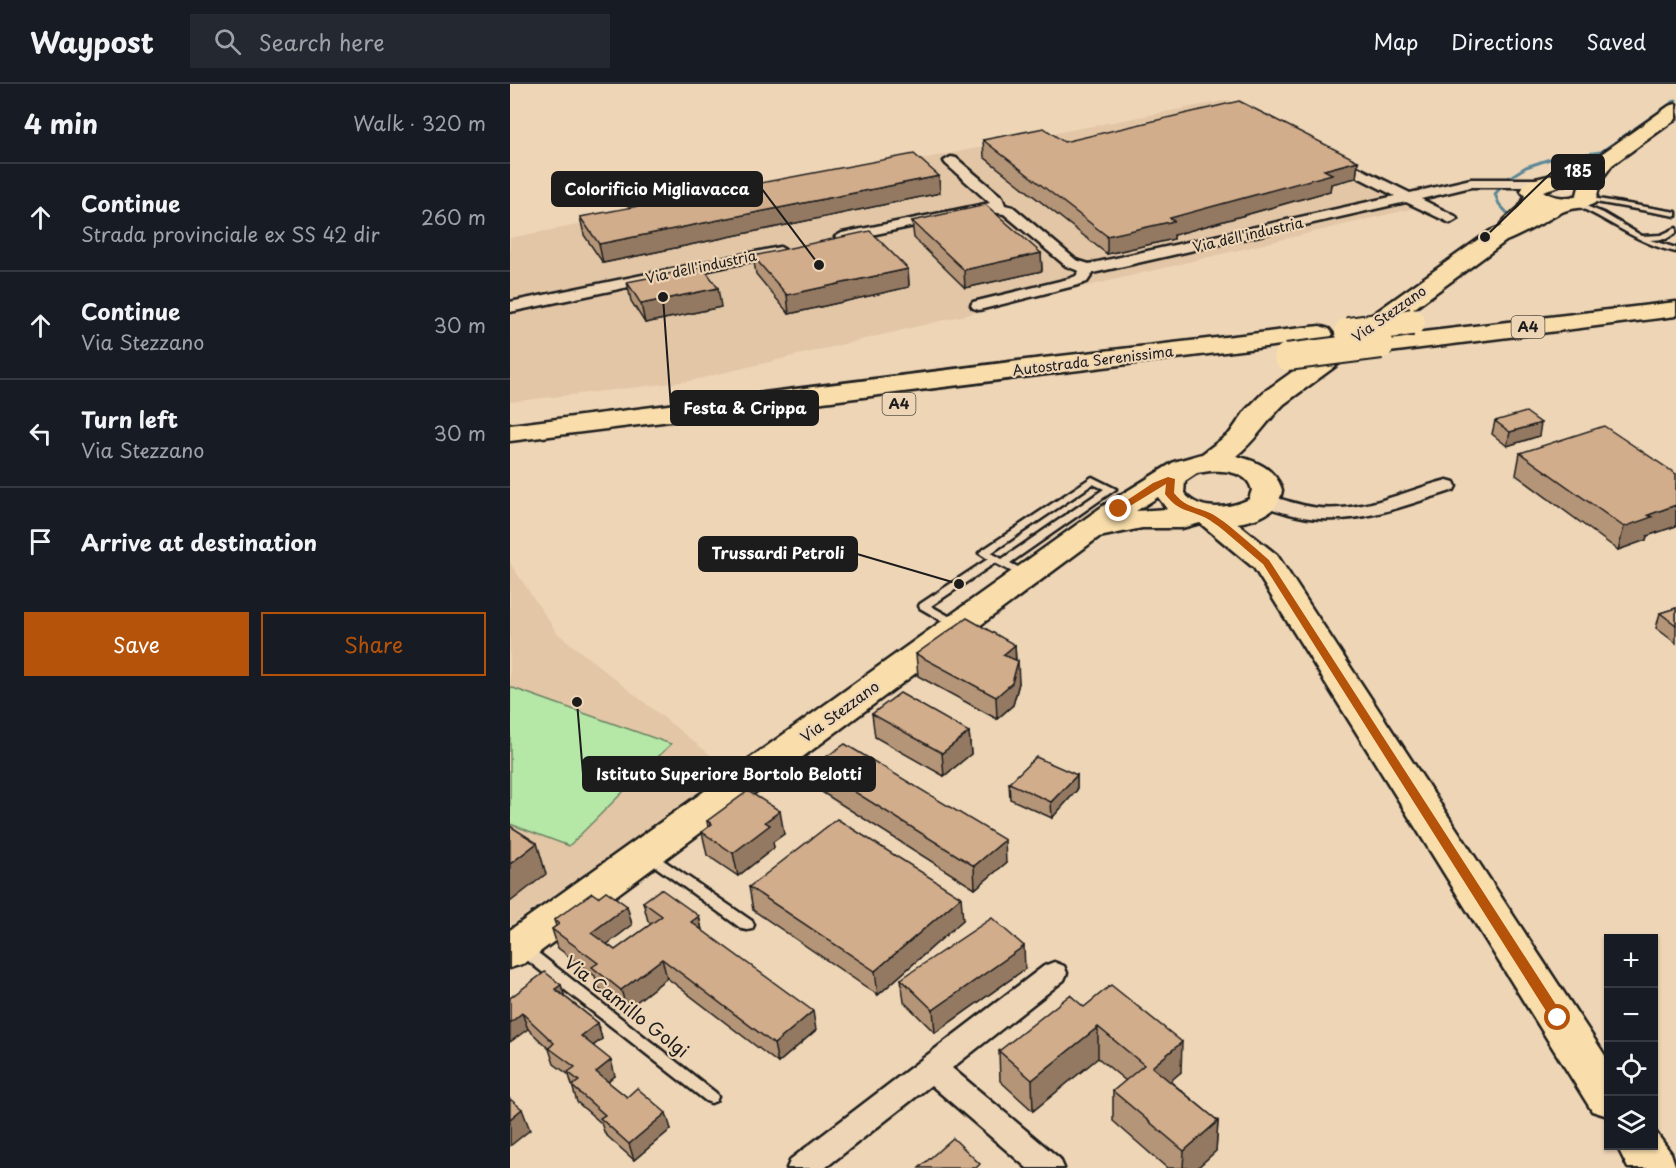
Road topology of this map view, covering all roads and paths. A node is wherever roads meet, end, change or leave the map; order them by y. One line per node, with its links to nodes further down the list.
1 (1676, 110): 4 (main road)
2 (1315, 150): 6 (street)
3 (951, 161): 9 (street)
4 (1604, 161): 5 (main road); 7 (main road)
5 (1539, 189): 6 (street, Via dell'industria); 7 (main road); 14 (main road, Via Stezzano)
6 (1407, 198): 12 (street); 19 (street, Via dell'industria)
7 (1577, 200): 8 (lane); 11 (lane); 14 (main road, Via Stezzano)
8 (1624, 206): 10 (lane); 11 (lane)
9 (998, 208): 16 (street); 19 (street)
10 (1676, 214)
11 (1606, 216): 15 (lane)
12 (1450, 219)
13 (1676, 230): 15 (lane)
14 (1505, 232): 25 (main road, Via Stezzano)
15 (1640, 238): 18 (lane)
16 (831, 240)
17 (798, 247): 22 (street, Via dell'industria)
18 (1676, 250)
19 (1088, 269): 21 (street, Via dell'industria)
20 (1676, 290): 24 (main road, Autostrada Serenissima / A4, bridge)
21 (979, 305)
22 (510, 307)
23 (1676, 309): 28 (main road, Autostrada Serenissima / A4, bridge)
24 (1026, 368): 26 (main road); 27 (main road, Autostrada Serenissima / A4)
25 (1274, 398): 29 (main road, Via Stezzano); 30 (main road, Via Stezzano)
26 (510, 411)
27 (510, 433)
28 (510, 452)
29 (1210, 462): 30 (main road, Via Stezzano); 31 (main road, Via Stezzano)
30 (1250, 470): 33 (main road)
31 (1171, 479): 34 (main road); 35 (main road, Via Stezzano)
32 (1447, 486): 33 (street)
33 (1262, 503): 34 (main road, Via Stezzano); 36 (main road)
34 (1203, 514): 35 (main road, Via Stezzano); 36 (main road)
35 (1082, 537): 37 (main road, Via Stezzano)
36 (1266, 562): 43 (main road)
37 (1009, 566): 37 (lane); 38 (main road, Via Stezzano)
38 (645, 854): 39 (lane); 40 (main road, Via Stezzano)
39 (747, 926)
40 (514, 949): 44 (lane, Via Camillo Golgi)
41 (1054, 974): 42 (street)
42 (932, 1069): 46 (street); 47 (street)
43 (1607, 1096)
44 (711, 1097)
45 (1643, 1150): 48 (main road)
46 (802, 1168)
47 (1049, 1168)
48 (1654, 1168)

